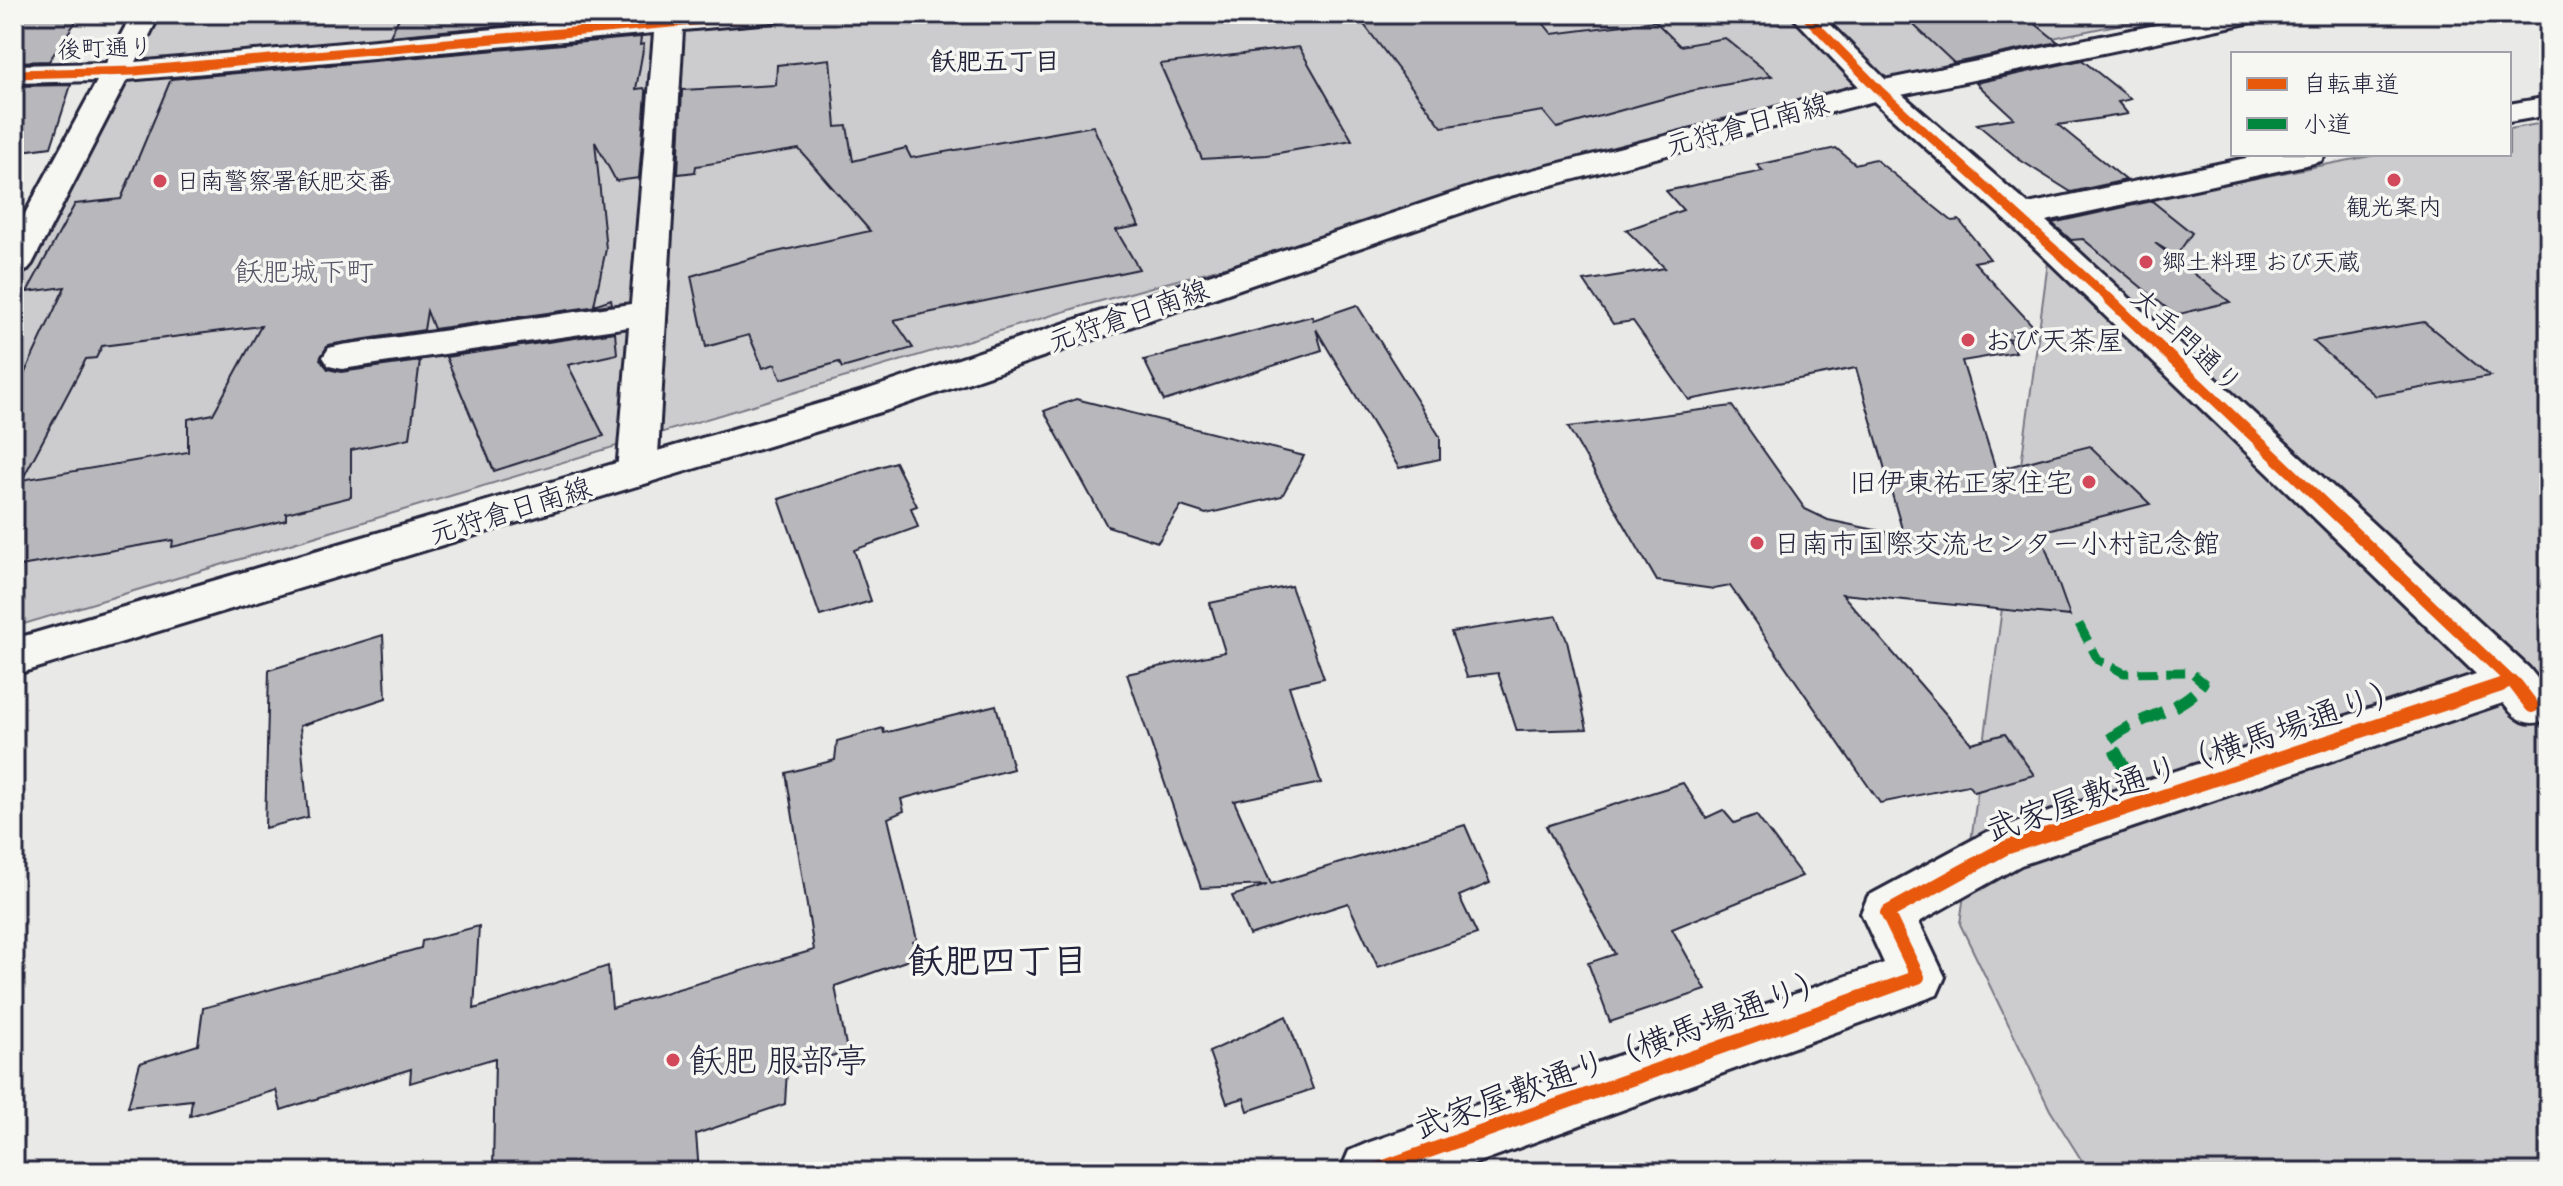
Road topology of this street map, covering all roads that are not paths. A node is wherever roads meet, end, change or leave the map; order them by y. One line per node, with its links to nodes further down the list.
1 (146, 14): 8 (street)
2 (772, 14): 7 (street, 後町通り)
3 (1804, 14): 10 (street, 大手門通り)
4 (2252, 14): 10 (street, 元狩倉日南線)
5 (2542, 14): 6 (street)
6 (2549, 15)
7 (670, 18): 8 (street, 後町通り); 16 (street)
8 (115, 69): 9 (street, 後町通り); 15 (street)
9 (14, 74)
10 (1879, 90): 14 (street, 大手門通り); 18 (street, 元狩倉日南線)
11 (2549, 106): 12 (street)
12 (2511, 113)
13 (2301, 156): 14 (street)
14 (2021, 216): 20 (street, 大手門通り)
15 (14, 264)
16 (648, 313): 17 (street); 18 (street)
17 (342, 357)
18 (637, 472): 19 (street, 元狩倉日南線)
19 (14, 657)
20 (2522, 693): 21 (street, 武家屋敷通り（横馬場通り）)
21 (1370, 1172)

